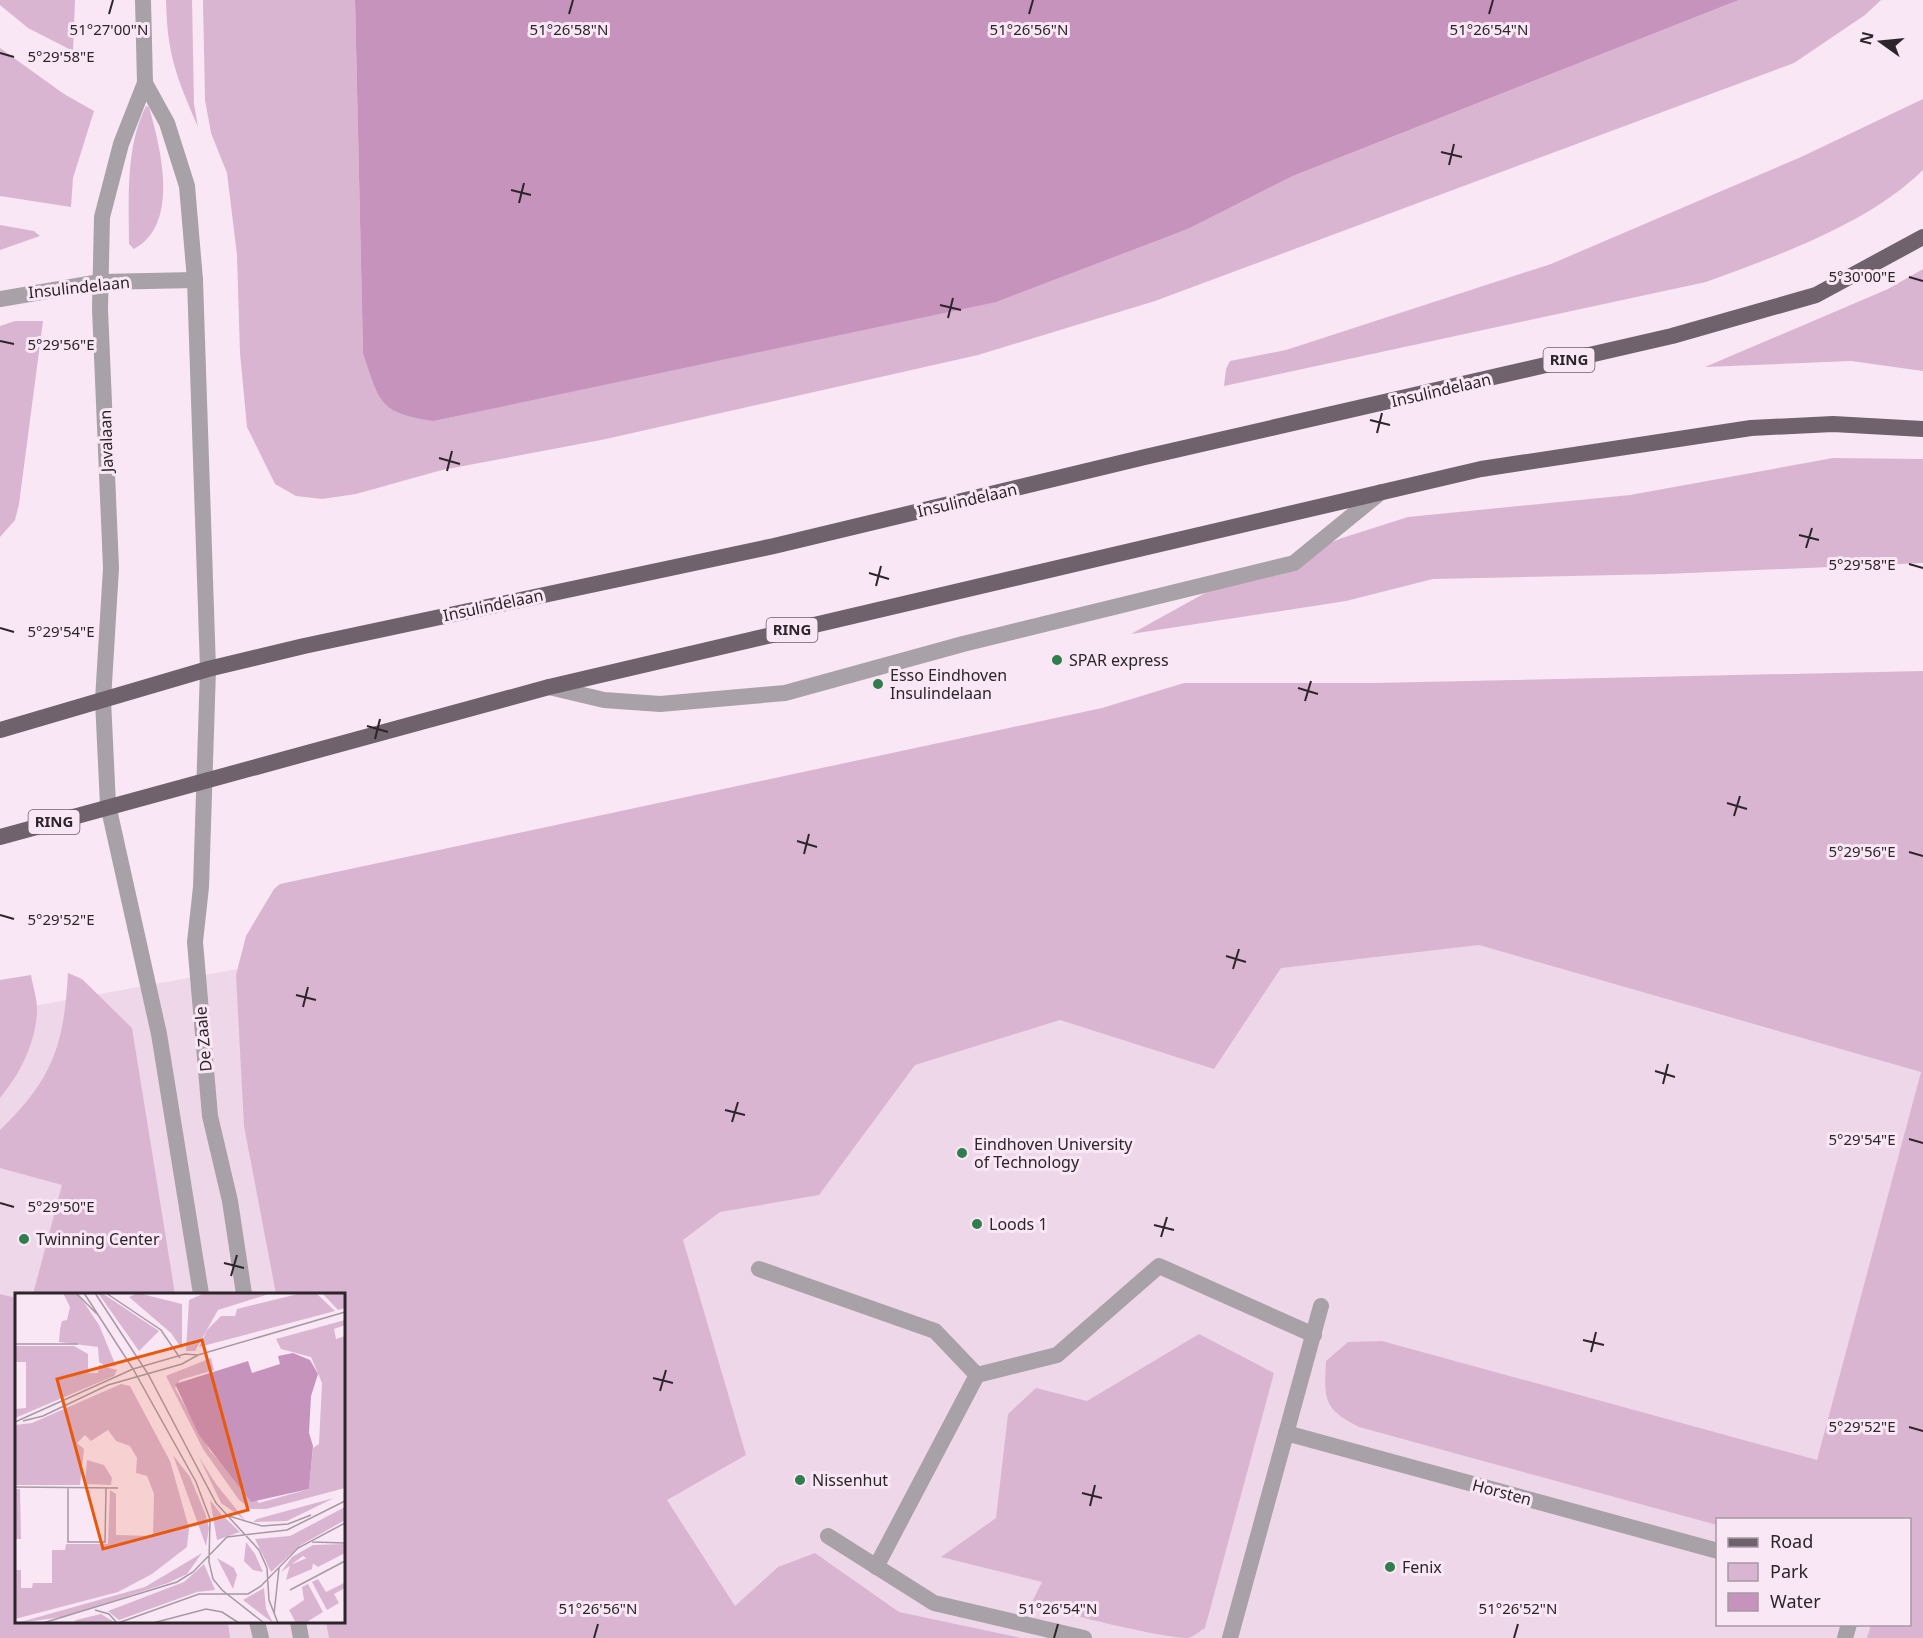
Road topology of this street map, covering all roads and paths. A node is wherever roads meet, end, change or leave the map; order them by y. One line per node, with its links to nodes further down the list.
1 (143, 0): 2 (street, Javalaan)
2 (145, 83): 5 (street, Javalaan); 6 (street, Javalaan)
3 (1923, 225): 4 (main road)
4 (1916, 241): 10 (main road, Insulindelaan / RING)
5 (195, 280): 6 (street, Insulindelaan); 10 (street, Javalaan)
6 (100, 282): 7 (street, Insulindelaan); 12 (street, Javalaan)
7 (0, 299)
8 (1923, 429): 9 (main road, RING)
9 (1381, 492): 11 (main road, RING); 11 (street)
10 (208, 669): 12 (main road, Insulindelaan / RING); 14 (street, Javalaan)
11 (549, 687): 14 (main road, RING)
12 (103, 700): 13 (main road, Insulindelaan / RING); 15 (street, Javalaan)
13 (0, 730)
14 (206, 781): 15 (main road, RING); 19 (street, De Zaale)
15 (108, 805): 16 (main road, RING); 18 (street)
16 (0, 837)
17 (759, 1269): 22 (street)
18 (201, 1293)
19 (244, 1293)
20 (1322, 1306): 21 (street)
21 (1314, 1335): 22 (street); 23 (street)
22 (977, 1375): 26 (street)
23 (1286, 1433): 25 (street, Horsten); 32 (street)
24 (828, 1536): 26 (street)
25 (1716, 1550)
26 (876, 1567): 31 (street)
27 (257, 1623): 29 (street)
28 (298, 1623): 30 (street)
29 (261, 1638)
30 (301, 1638)
31 (1084, 1638)
32 (1230, 1638)

